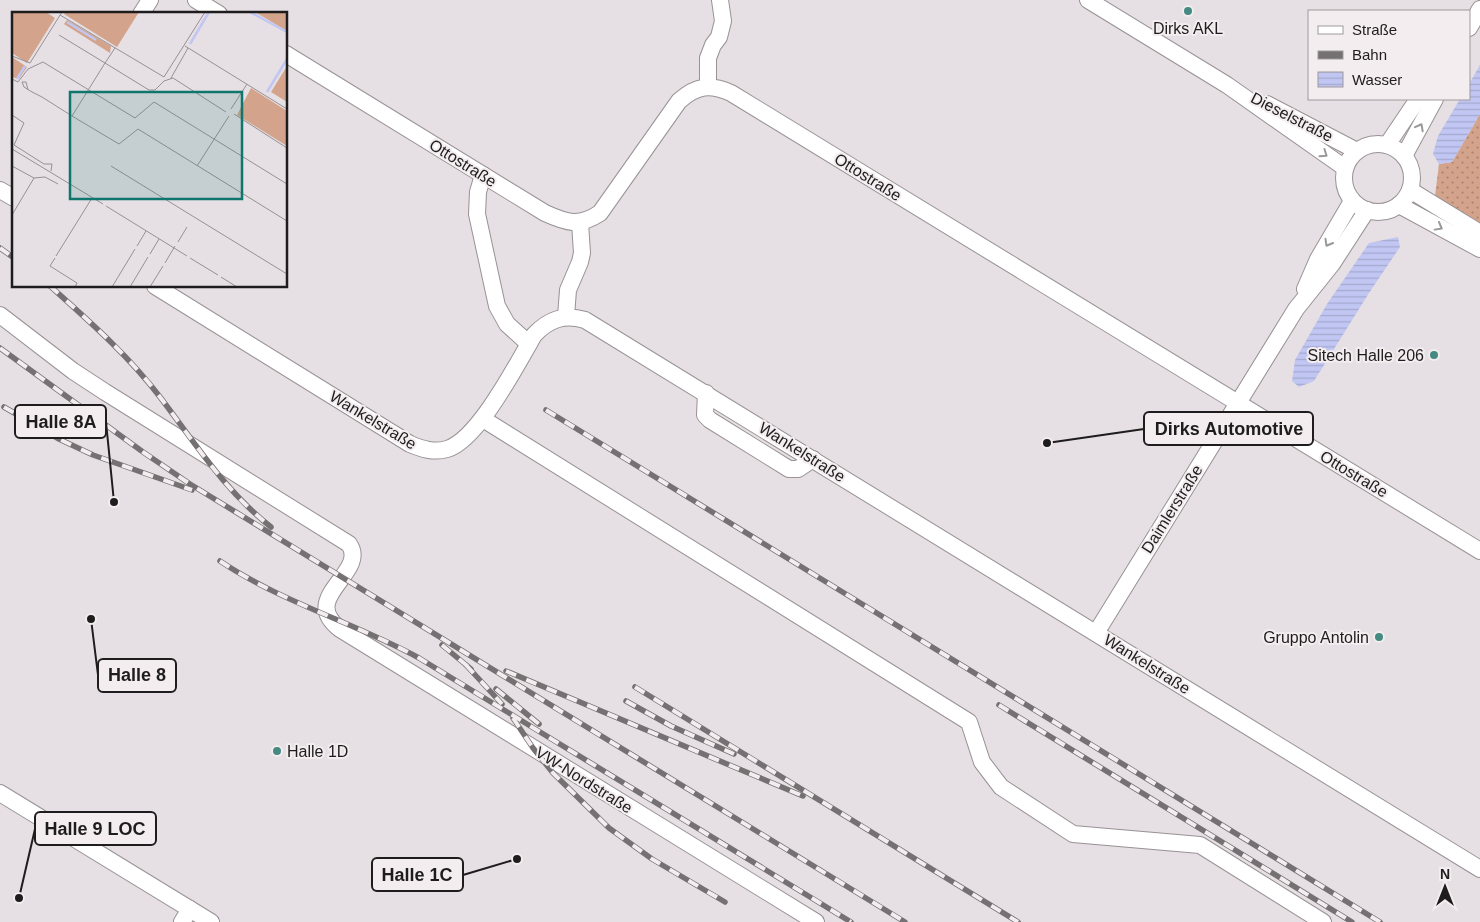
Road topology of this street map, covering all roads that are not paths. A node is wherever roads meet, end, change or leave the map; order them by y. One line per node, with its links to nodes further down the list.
1 (150, 0): 6 (street)
2 (196, 0): 7 (street)
3 (720, 0): 11 (street)
4 (1088, 0): 10 (street, Dieselstraße)
5 (1480, 9): 8 (street)
6 (142, 12)
7 (216, 12)
8 (1470, 26)
9 (288, 55): 18 (street, Ottostraße)
10 (1227, 85): 15 (street, Dieselstraße); 17 (street, Dieselstraße, one-way to 17)
11 (708, 87): 25 (street); 33 (street, Ottostraße)
12 (1417, 100): 14 (street)
13 (1434, 100): 16 (street, one-way to 13)
14 (1387, 144): 15 (street); 16 (street)
15 (1357, 151): 17 (street)
16 (1404, 156): 20 (street)
17 (1345, 168): 22 (street)
18 (483, 174): 25 (street, Ottostraße); 32 (street)
19 (0, 190): 21 (street)
20 (1410, 190): 23 (street); 26 (street)
21 (12, 197)
22 (1352, 201): 24 (street); 29 (street, Daimlerstraße, one-way to 29)
23 (1399, 205): 24 (street); 27 (street, one-way to 27)
24 (1367, 210): 29 (street, Daimlerstraße)
25 (580, 223): 31 (street)
26 (1480, 233)
27 (1480, 249)
28 (159, 288): 34 (street, Wankelstraße)
29 (1296, 309): 33 (street, Daimlerstraße)
30 (0, 315): 41 (street, VW-Nordstraße)
31 (566, 316): 32 (street, Wankelstraße); 36 (street, Wankelstraße)
32 (529, 344): 34 (street, Wankelstraße)
33 (1236, 403): 35 (street, Ottostraße); 36 (street, Daimlerstraße)
34 (483, 419): 42 (street)
35 (1480, 551)
36 (1096, 633): 38 (street, Wankelstraße)
37 (0, 793): 39 (street)
38 (1480, 869)
39 (186, 916): 40 (street)
40 (211, 922)
41 (816, 922)
42 (1323, 922)

